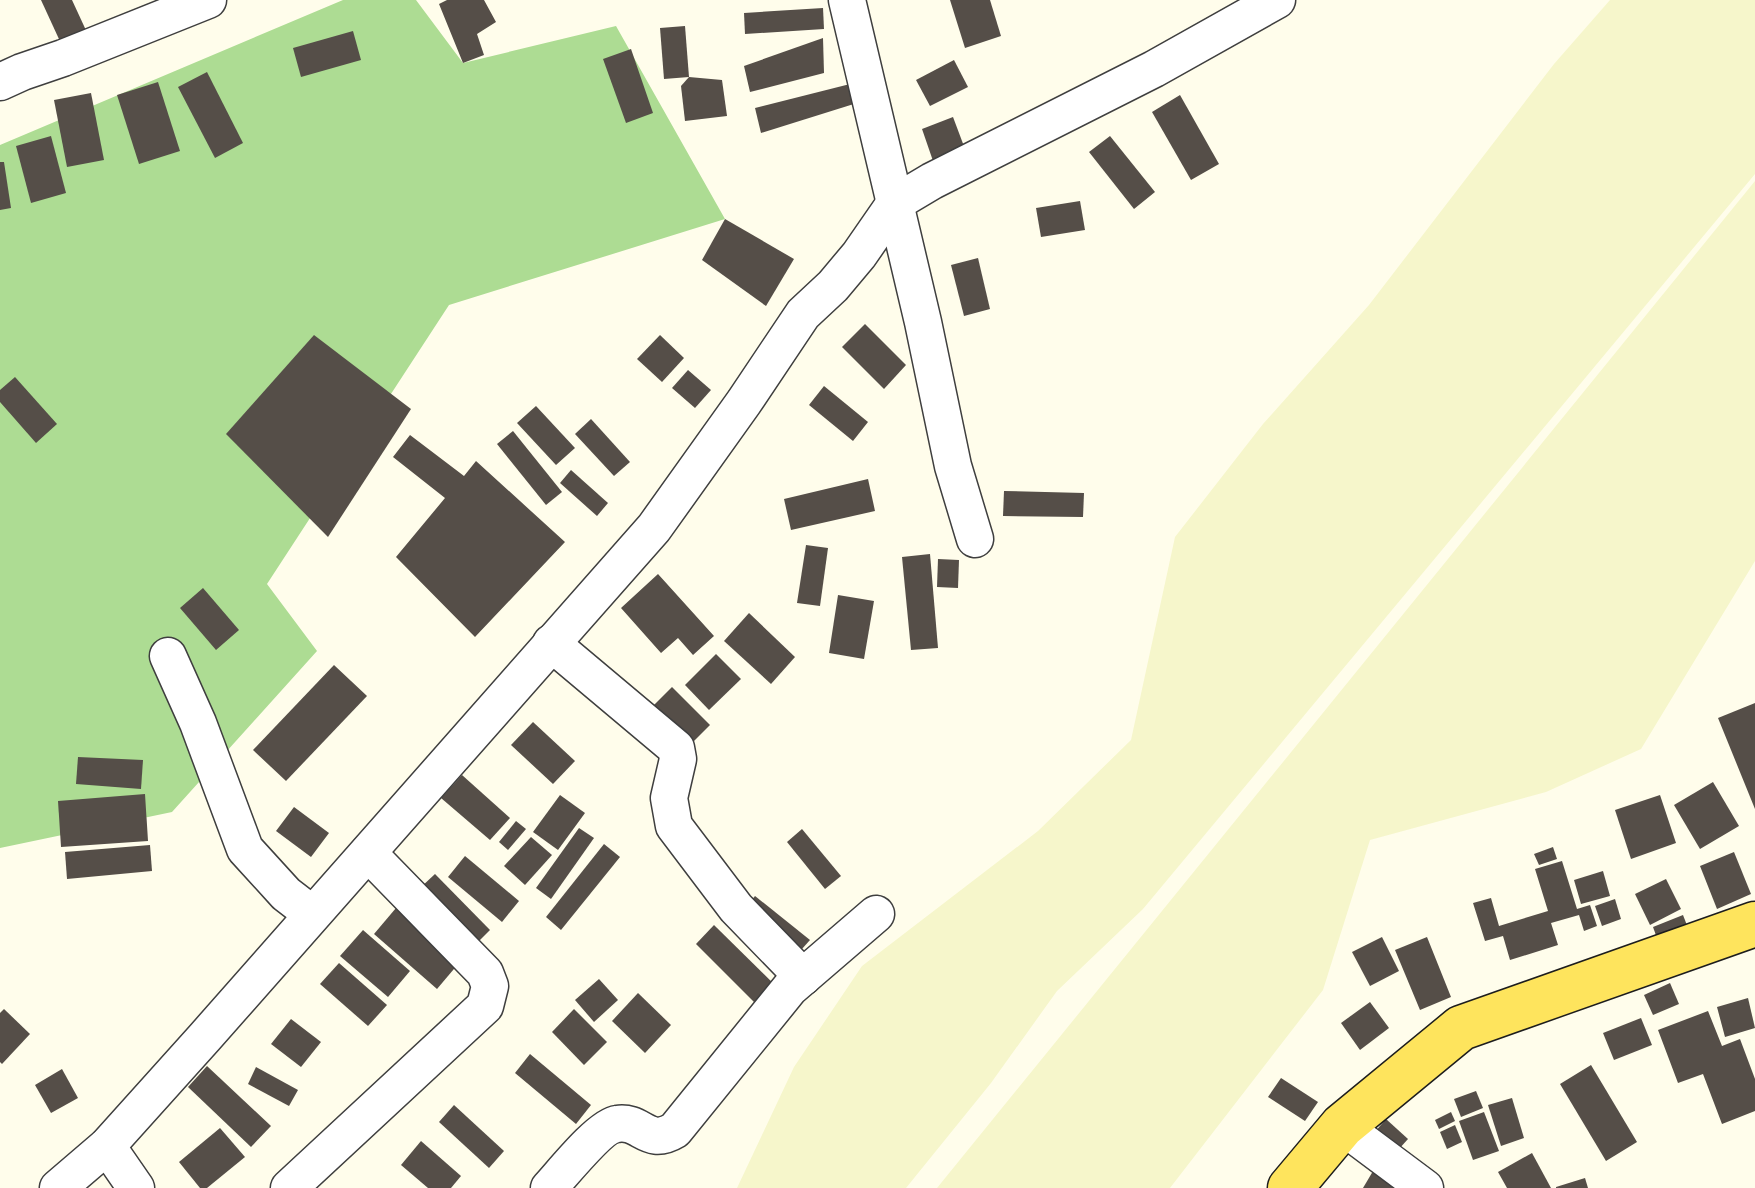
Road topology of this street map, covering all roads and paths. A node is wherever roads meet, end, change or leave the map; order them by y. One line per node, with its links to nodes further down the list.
1 (208, 0): 4 (street)
2 (847, 0): 5 (street)
3 (1277, 0): 5 (street)
4 (0, 82)
5 (895, 203): 6 (street); 7 (street)
6 (975, 539)
7 (551, 643): 9 (street); 13 (street)
8 (168, 656): 10 (street)
9 (368, 853): 10 (street); 18 (street)
10 (312, 914): 15 (street)
11 (876, 914): 13 (street)
12 (1755, 924): 14 (main road)
13 (803, 977): 19 (street)
14 (1342, 1126): 20 (main road); 21 (street)
15 (107, 1146): 16 (street); 17 (street)
16 (58, 1188)
17 (136, 1188)
18 (289, 1188)
19 (549, 1188)
20 (1290, 1188)
21 (1425, 1188)

